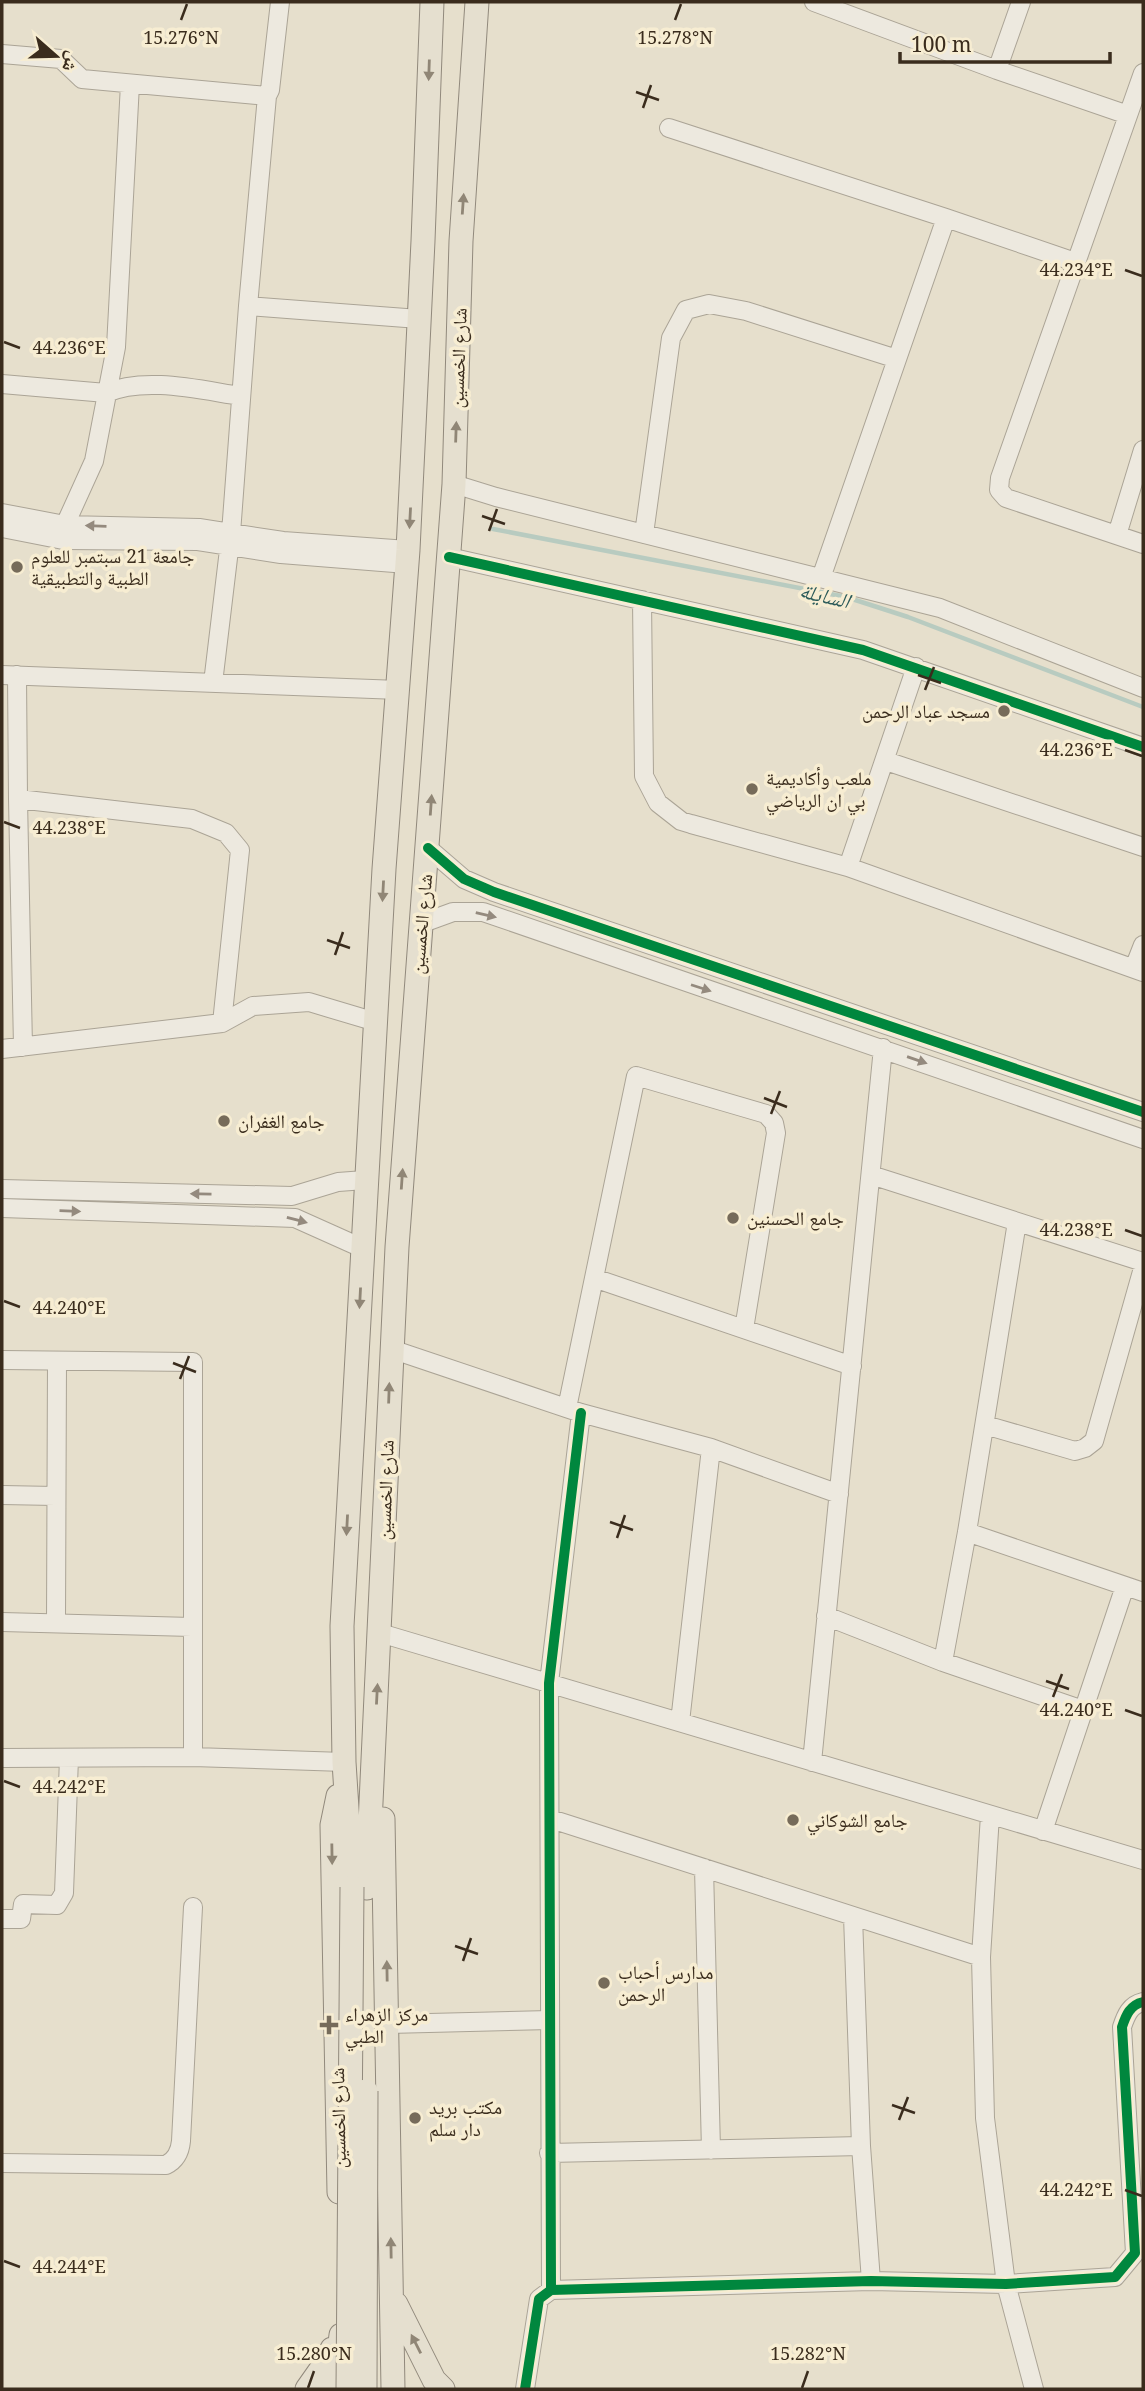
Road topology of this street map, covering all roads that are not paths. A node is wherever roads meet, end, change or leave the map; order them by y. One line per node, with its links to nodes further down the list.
1 (280, 2): 10 (street)
2 (432, 2): 14 (main road, شارع الخمسين, one-way to 14)
3 (477, 2): 15 (main road, شارع الخمسين, one-way to 3)
4 (814, 2): 7 (street)
5 (1021, 2): 7 (street)
6 (2, 54): 9 (street)
7 (997, 70): 11 (street)
8 (1143, 73): 11 (street)
9 (130, 84): 10 (street); 21 (street)
10 (267, 96): 17 (street)
11 (1128, 115): 16 (street)
12 (668, 128): 13 (street)
13 (946, 218): 16 (street); 19 (street)
14 (423, 241): 15 (main road); 18 (main road, شارع الخمسين)
15 (461, 241): 24 (main road, شارع الخمسين, one-way to 15)
16 (1075, 262): 29 (street)
17 (248, 306): 18 (street); 22 (street)
18 (419, 318): 32 (main road, شارع الخمسين, one-way to 32)
19 (897, 359): 28 (street); 34 (street)
20 (2, 384): 21 (street)
21 (106, 393): 22 (street); 26 (street)
22 (241, 396): 30 (street)
23 (1143, 450): 29 (street)
24 (454, 484): 28 (street); 33 (main road, شارع الخمسين)
25 (2, 513): 26 (street)
26 (65, 525): 30 (street, one-way to 26)
27 (2, 528): 30 (street)
28 (644, 534): 34 (street)
29 (1117, 535): 31 (street)
30 (230, 539): 32 (street); 38 (street)
31 (1143, 544)
32 (407, 557): 40 (main road, شارع الخمسين)
33 (449, 557): 35 (street); 45 (main road, شارع الخمسين, one-way to 33)
34 (821, 579): 39 (street)
35 (642, 600): 36 (street); 46 (street)
36 (916, 667): 41 (street); 42 (street)
37 (9, 675): 38 (street); 43 (street)
38 (213, 683): 40 (street)
39 (1143, 688)
40 (399, 690): 52 (main road, شارع الخمسين, one-way to 52)
41 (1143, 747)
42 (886, 761): 44 (street); 46 (street)
43 (18, 799): 53 (street); 54 (street)
44 (1143, 847)
45 (428, 848): 47 (main road, شارع الخمسين); 50 (street)
46 (848, 867): 49 (street)
47 (420, 924): 51 (street, one-way to 51); 64 (main road, شارع الخمسين, one-way to 47)
48 (1143, 945): 49 (street)
49 (1139, 970)
50 (751, 978): 51 (street); 57 (street)
51 (742, 1002): 55 (street)
52 (376, 1022): 53 (street); 60 (main road, شارع الخمسين)
53 (222, 1023): 54 (street)
54 (23, 1047): 56 (street)
55 (883, 1048): 58 (street, one-way to 58); 59 (street)
56 (2, 1049)
57 (1143, 1112)
58 (1143, 1139)
59 (871, 1175): 63 (street); 73 (street)
60 (365, 1180): 61 (street, one-way to 61); 65 (main road, شارع الخمسين)
61 (2, 1189)
62 (2, 1209): 65 (street, one-way to 65)
63 (1017, 1222): 66 (street); 75 (street)
64 (397, 1247): 65 (main road); 70 (main road, شارع الخمسين)
65 (362, 1248): 95 (main road, شارع الخمسين, one-way to 95)
66 (1143, 1262)
67 (1143, 1268): 75 (street)
68 (594, 1278): 69 (street); 69 (street); 74 (street)
69 (744, 1329): 73 (street)
70 (391, 1349): 74 (street); 87 (main road, شارع الخمسين, one-way to 70)
71 (2, 1360): 72 (street)
72 (57, 1361): 79 (street); 86 (street)
73 (852, 1366): 77 (street)
74 (574, 1410): 76 (street); 89 (street)
75 (985, 1425): 80 (street)
76 (711, 1448): 77 (street); 91 (street)
77 (839, 1494): 83 (street)
78 (2, 1495): 79 (street)
79 (55, 1496): 85 (street)
80 (967, 1532): 81 (street); 88 (street)
81 (1125, 1586): 82 (street); 90 (street)
82 (1143, 1592)
83 (826, 1616): 88 (street); 97 (street)
84 (2, 1622): 85 (street)
85 (56, 1623): 86 (street)
86 (192, 1627): 92 (street)
87 (380, 1633): 89 (street); 96 (main road, شارع الخمسين, one-way to 87)
88 (943, 1662): 90 (street)
89 (549, 1684): 91 (street); 99 (street)
90 (1083, 1710): 100 (street)
91 (680, 1722): 97 (street)
92 (193, 1757): 94 (street); 95 (street)
93 (2, 1758): 94 (street)
94 (69, 1758): 106 (street)
95 (344, 1762): 103 (main road, شارع الخمسين); 120 (main road, شارع الخمسين, one-way to 120)
96 (373, 1762): 103 (main road, شارع الخمسين); 110 (main road, شارع الخمسين, one-way to 96)
97 (812, 1762): 98 (street)
98 (990, 1815): 100 (street); 107 (street)
99 (551, 1819): 102 (street); 109 (street)
100 (1044, 1831): 101 (street)
101 (1143, 1860)
102 (704, 1868): 105 (street); 112 (street)
103 (359, 1888): 123 (main road, شارع الخمسين, bridge); 124 (main road, شارع الخمسين, bridge)
104 (193, 1907): 114 (street)
105 (853, 1916): 107 (street); 111 (street)
106 (2, 1919)
107 (981, 1957): 116 (street)
108 (1143, 2002): 116 (street)
109 (550, 2020): 110 (street); 113 (street)
110 (388, 2024): 118 (main road, شارع الخمسين, one-way to 110)
111 (861, 2146): 112 (street); 115 (street)
112 (711, 2150): 113 (street)
113 (550, 2153): 117 (street)
114 (2, 2163)
115 (871, 2281): 116 (street); 117 (street)
116 (1006, 2284): 128 (street)
117 (551, 2290): 127 (street)
118 (392, 2297): 119 (main road, شارع الخمسين); 126 (main road, one-way to 118)
119 (392, 2324): 120 (main road); 125 (main road, شارع الخمسين)
120 (342, 2327): 121 (main road); 122 (main road, شارع الخمسين)
121 (307, 2389)
122 (329, 2389)
123 (348, 2389)
124 (365, 2389)
125 (393, 2389)
126 (443, 2389)
127 (525, 2389)
128 (1034, 2389)

